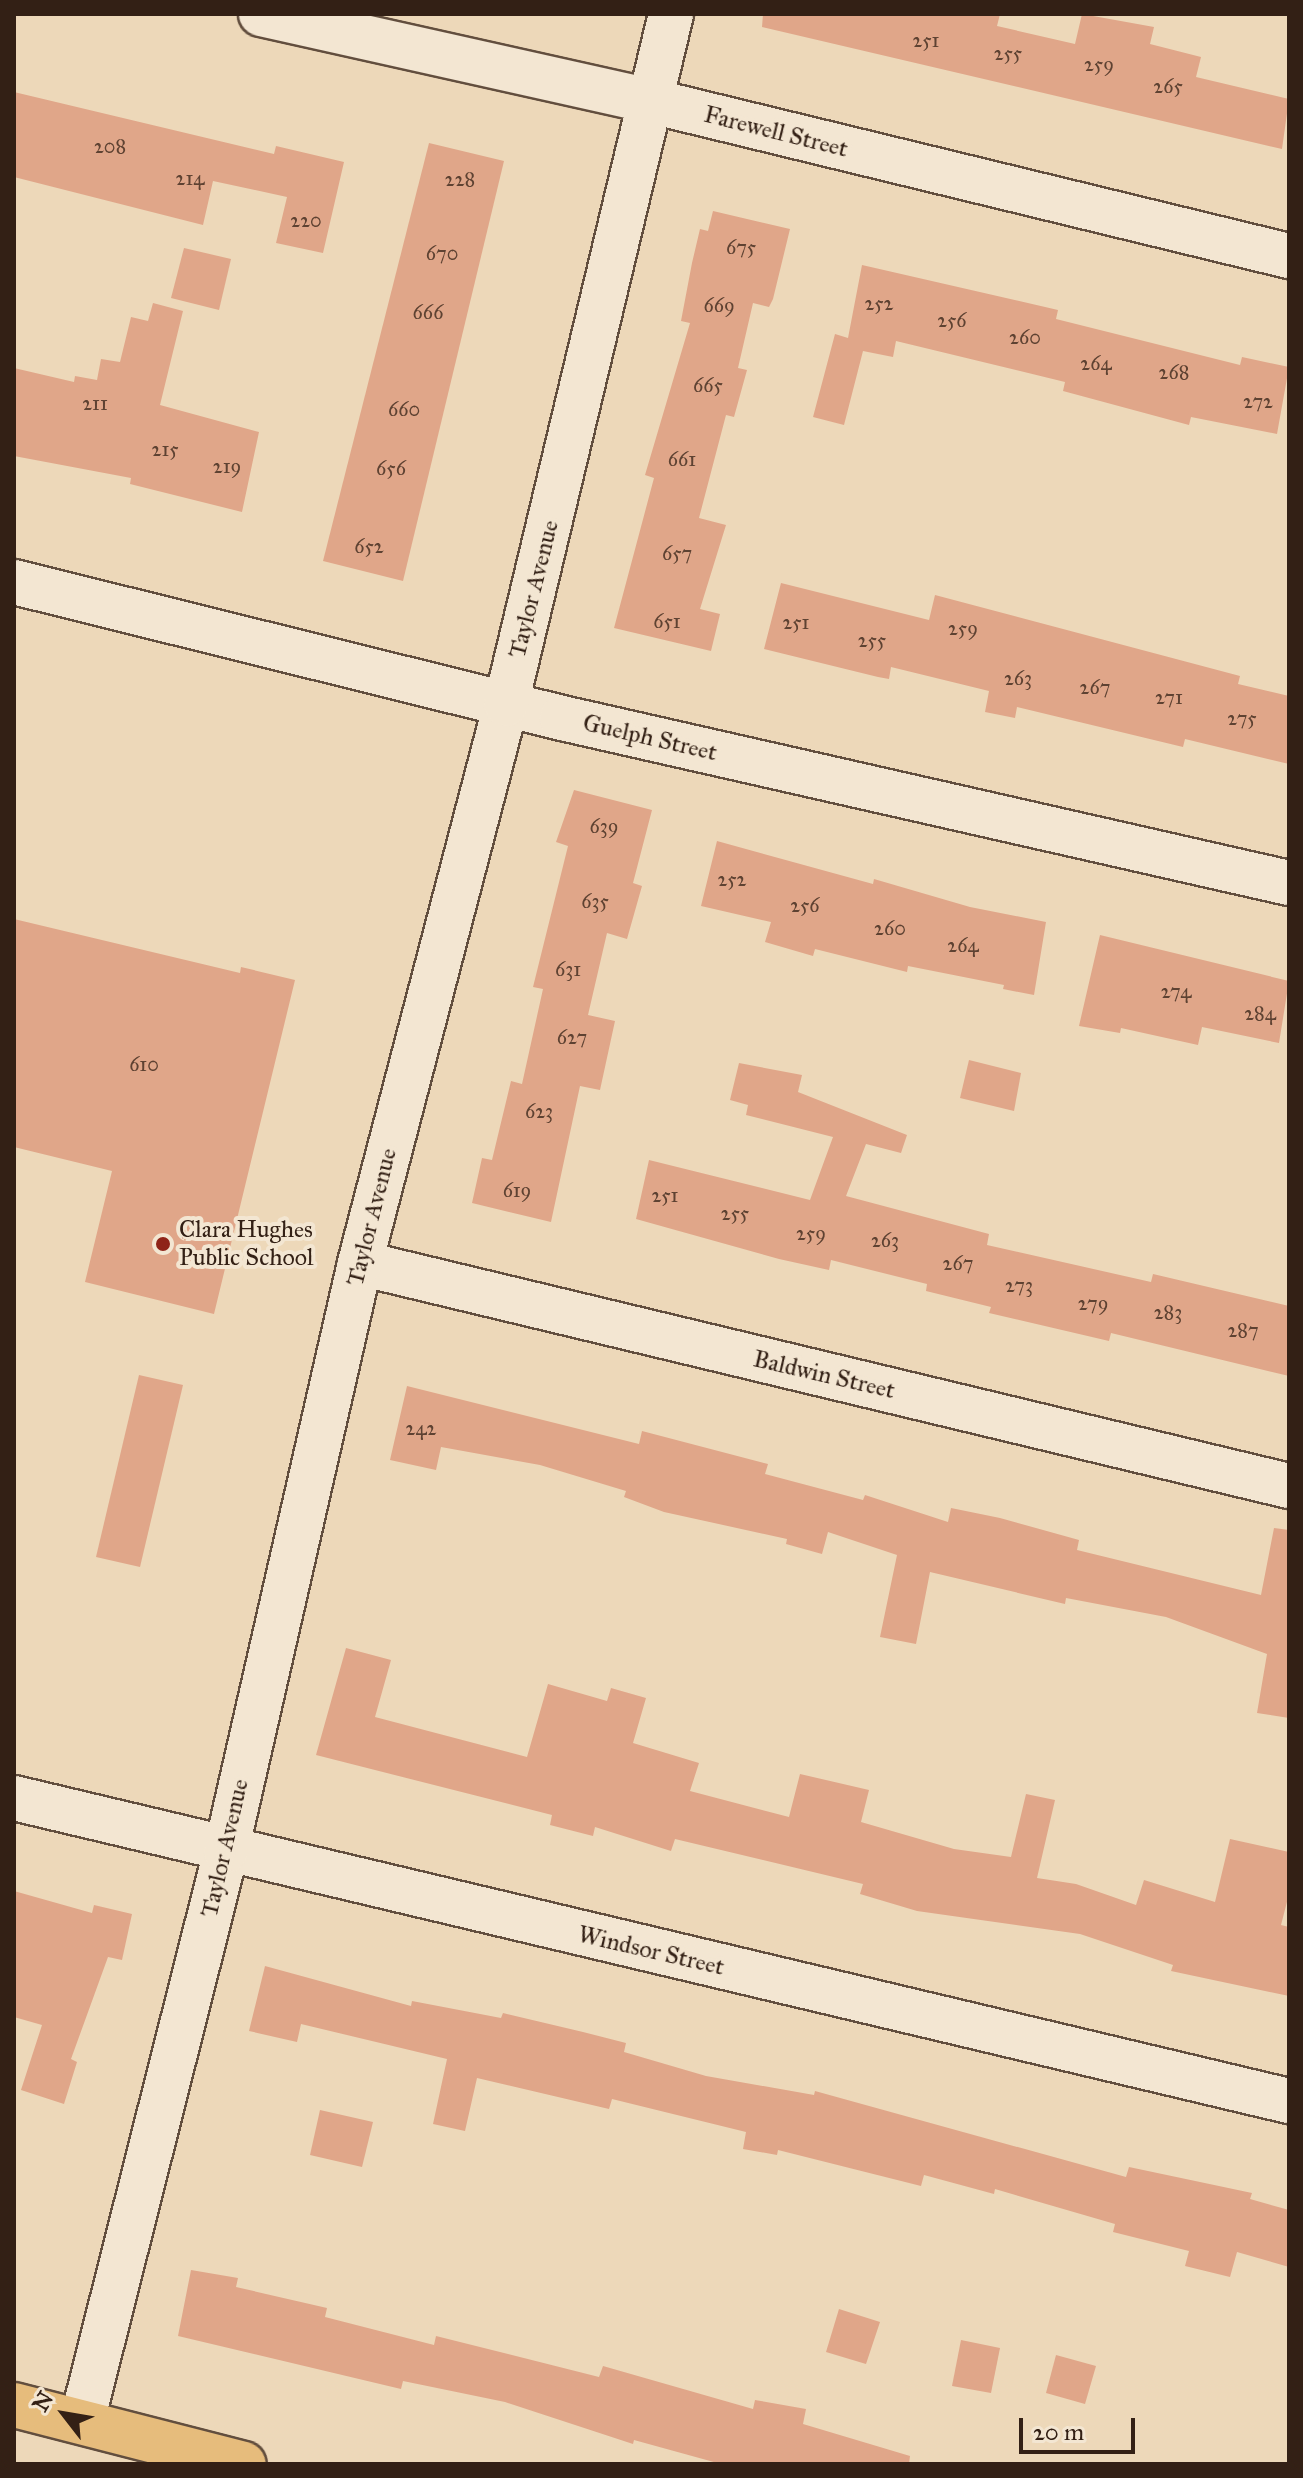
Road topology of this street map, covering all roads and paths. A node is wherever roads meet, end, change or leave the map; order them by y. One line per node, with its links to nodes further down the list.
1 (261, 14): 3 (street, Farewell Street)
2 (671, 14): 3 (street, Taylor Avenue)
3 (651, 101): 4 (street, Farewell Street); 6 (street, Taylor Avenue)
4 (1289, 256)
5 (14, 582): 6 (street, Guelph Street)
6 (506, 704): 7 (street, Guelph Street); 8 (street, Taylor Avenue)
7 (1289, 883)
8 (360, 1263): 9 (street, Baldwin Street); 11 (street, Taylor Avenue)
9 (1289, 1486)
10 (14, 1798): 11 (street, Windsor Street)
11 (226, 1851): 12 (street, Windsor Street); 14 (street, Taylor Avenue)
12 (1289, 2101)
13 (14, 2405): 14 (main road)
14 (82, 2421): 15 (main road)
15 (244, 2464)

